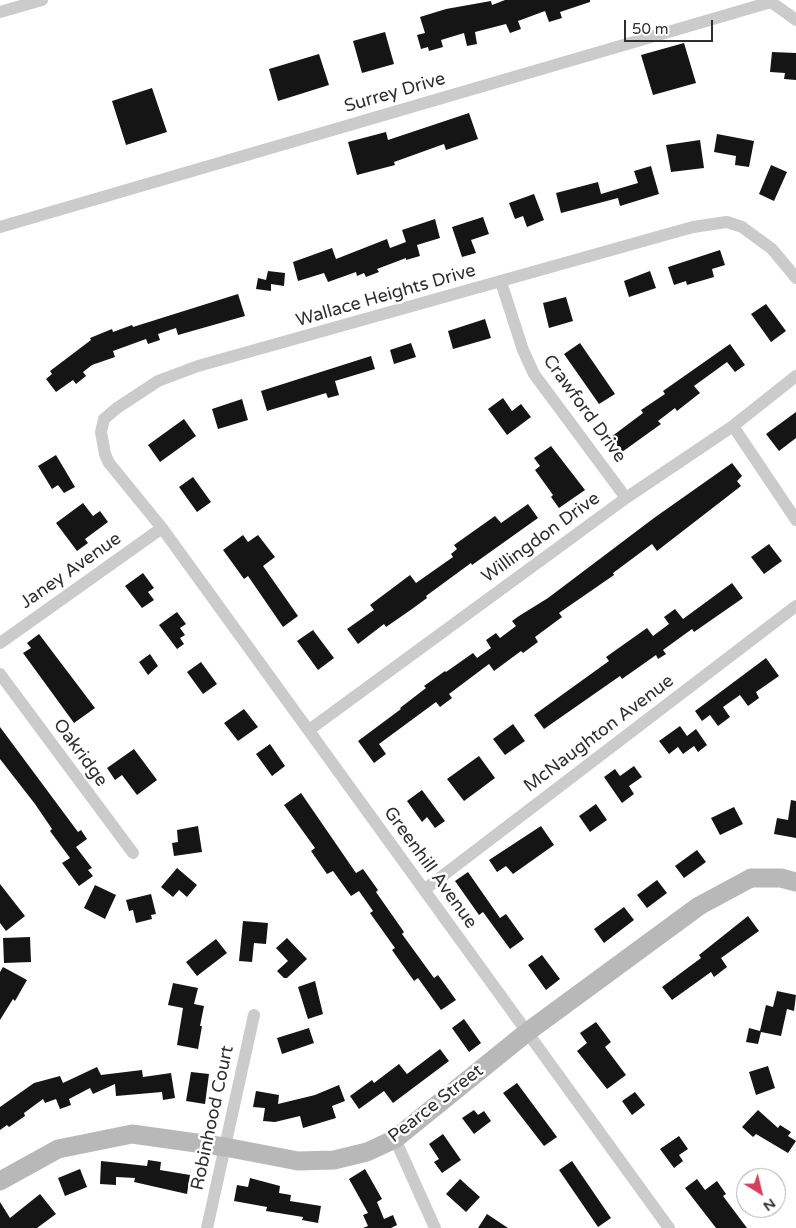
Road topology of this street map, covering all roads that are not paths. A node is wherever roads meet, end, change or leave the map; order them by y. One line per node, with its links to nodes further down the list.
1 (42, 0): 2 (street)
2 (0, 12)
3 (796, 20): 4 (street, Surrey Drive)
4 (0, 227)
5 (796, 278): 6 (street, Wallace Heights Drive)
6 (501, 282): 9 (street, Crawford Drive); 11 (street, Wallace Heights Drive)
7 (796, 376): 8 (street, Willingdon Drive)
8 (733, 426): 9 (street, Willingdon Drive); 10 (street)
9 (626, 498): 15 (street, Willingdon Drive)
10 (796, 520)
11 (162, 528): 13 (street, Janey Avenue); 15 (street, Greenhill Avenue)
12 (796, 606): 18 (street, McNaughton Avenue)
13 (0, 643)
14 (0, 674): 16 (street, Oakridge)
15 (309, 730): 18 (street, Greenhill Avenue)
16 (132, 853)
17 (796, 882): 20 (street, Pearce Street)
18 (424, 890): 20 (street, Greenhill Avenue)
19 (254, 1015): 22 (street, Robinhood Court)
20 (526, 1033): 21 (street, Pearce Street); 26 (street, Greenhill Avenue)
21 (395, 1139): 22 (street, Pearce Street); 25 (street)
22 (225, 1147): 23 (street, Pearce Street); 24 (street, Robinhood Court)
23 (0, 1181)
24 (207, 1228)
25 (435, 1228)
26 (670, 1228)

